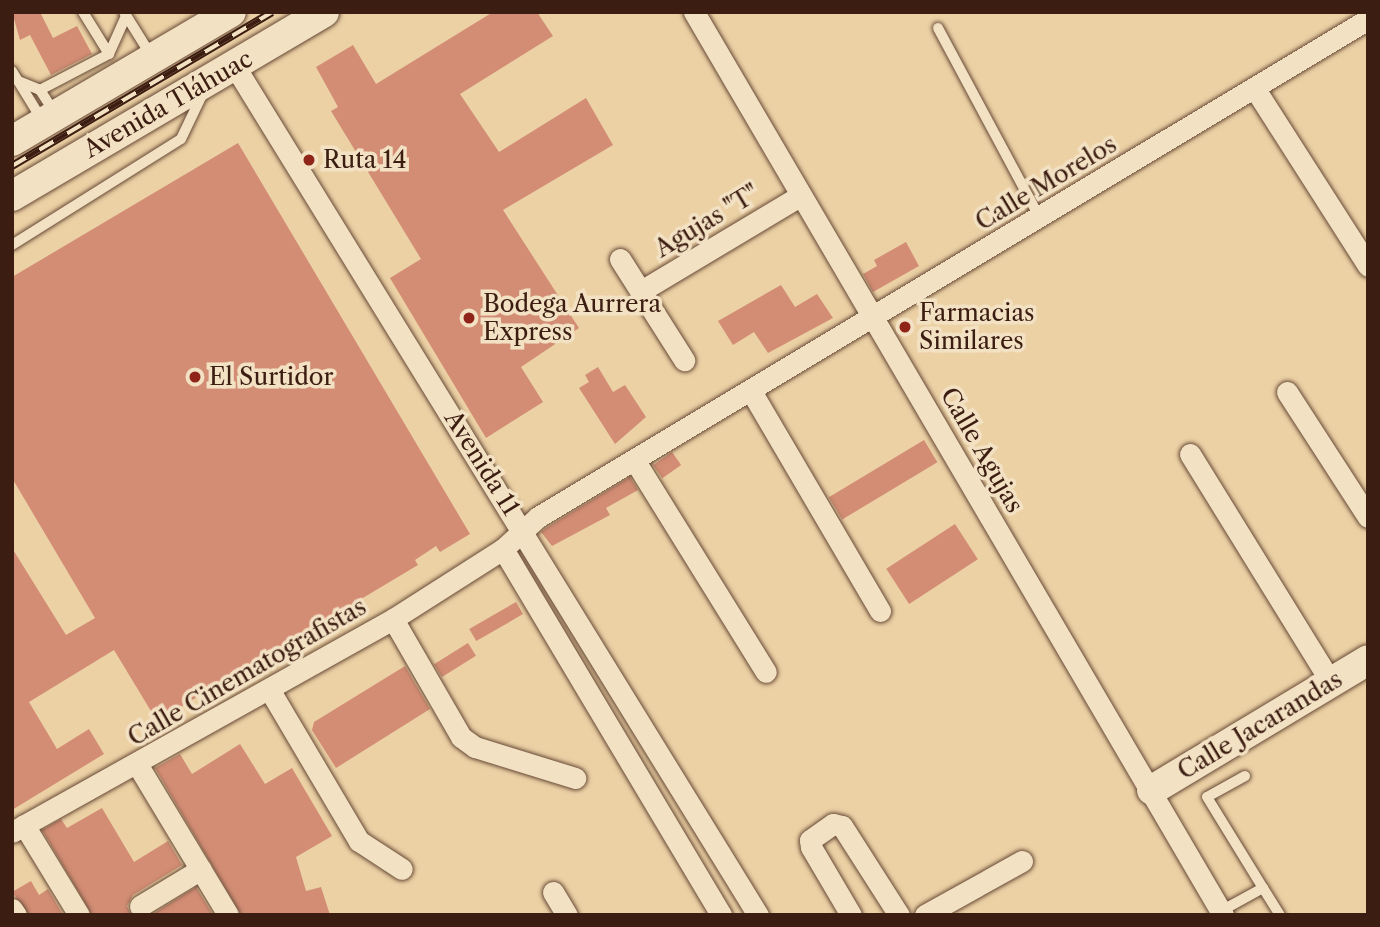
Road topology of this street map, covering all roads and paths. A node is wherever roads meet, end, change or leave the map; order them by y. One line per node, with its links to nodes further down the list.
1 (324, 12): 10 (main road, Avenida Tláhuac)
2 (694, 12): 18 (street, Calle Agujas)
3 (86, 13): 8 (lane)
4 (125, 14): 8 (lane); 9 (lane)
5 (215, 16): 9 (main road, Avenida Tláhuac); 10 (main road, Avenida 11)
6 (1366, 24): 13 (street, Calle Morelos)
7 (938, 28): 19 (lane)
8 (109, 54): 14 (lane)
9 (153, 59): 15 (main road, Avenida Tláhuac)
10 (234, 65): 12 (main road, Avenida Tláhuac); 31 (street, Avenida 11)
11 (15, 76): 14 (lane); 15 (lane)
12 (208, 82): 17 (main road, Avenida Tláhuac); 20 (lane)
13 (1255, 89): 19 (street, Calle Morelos); 22 (street)
14 (40, 90): 15 (lane)
15 (50, 119): 16 (main road, Avenida Tláhuac)
16 (12, 141)
17 (12, 196)
18 (800, 197): 23 (street, Agujas "T"); 24 (street, Calle Agujas)
19 (1039, 216): 24 (street, Calle Morelos)
20 (12, 245)
21 (620, 259): 23 (street)
22 (1368, 266)
23 (641, 291): 25 (street)
24 (874, 319): 26 (street, Calle Morelos); 42 (street, Calle Agujas)
25 (684, 360)
26 (751, 391): 29 (street, Calle Morelos); 33 (street)
27 (1287, 391): 30 (street)
28 (1190, 454): 37 (street)
29 (635, 461): 31 (street, Calle Morelos); 36 (street)
30 (1368, 517)
31 (524, 531): 32 (street, Calle Morelos); 43 (street, Avenida 11)
32 (503, 549): 34 (street, Calle Cinematografistas); 44 (street, Avenida 11)
33 (880, 611)
34 (393, 619): 38 (street, Calle Cinematografistas); 41 (street)
35 (1368, 660): 37 (main road, Calle Jacarandas)
36 (766, 671)
37 (1331, 682): 42 (main road, Calle Jacarandas)
38 (269, 689): 39 (street, Calle Cinematografistas); 48 (street)
39 (137, 764): 45 (street, Calle Cinematografistas); 47 (street)
40 (1245, 776): 49 (lane)
41 (575, 778)
42 (1152, 790): 53 (street, Calle Agujas)
43 (694, 804): 44 (street); 59 (street, Avenida 11)
44 (666, 822): 58 (street, Avenida 11)
45 (18, 829): 55 (street)
46 (1022, 861): 62 (street)
47 (201, 869): 51 (street); 56 (street)
48 (402, 869)
49 (1263, 888): 53 (lane); 63 (lane)
50 (553, 892): 57 (street)
51 (140, 906)
52 (12, 909): 54 (street)
53 (1220, 913)
54 (16, 915)
55 (79, 915)
56 (228, 915)
57 (567, 915)
58 (721, 915)
59 (758, 915)
60 (851, 915): 61 (street)
61 (900, 915)
62 (925, 915)
63 (1280, 915)

